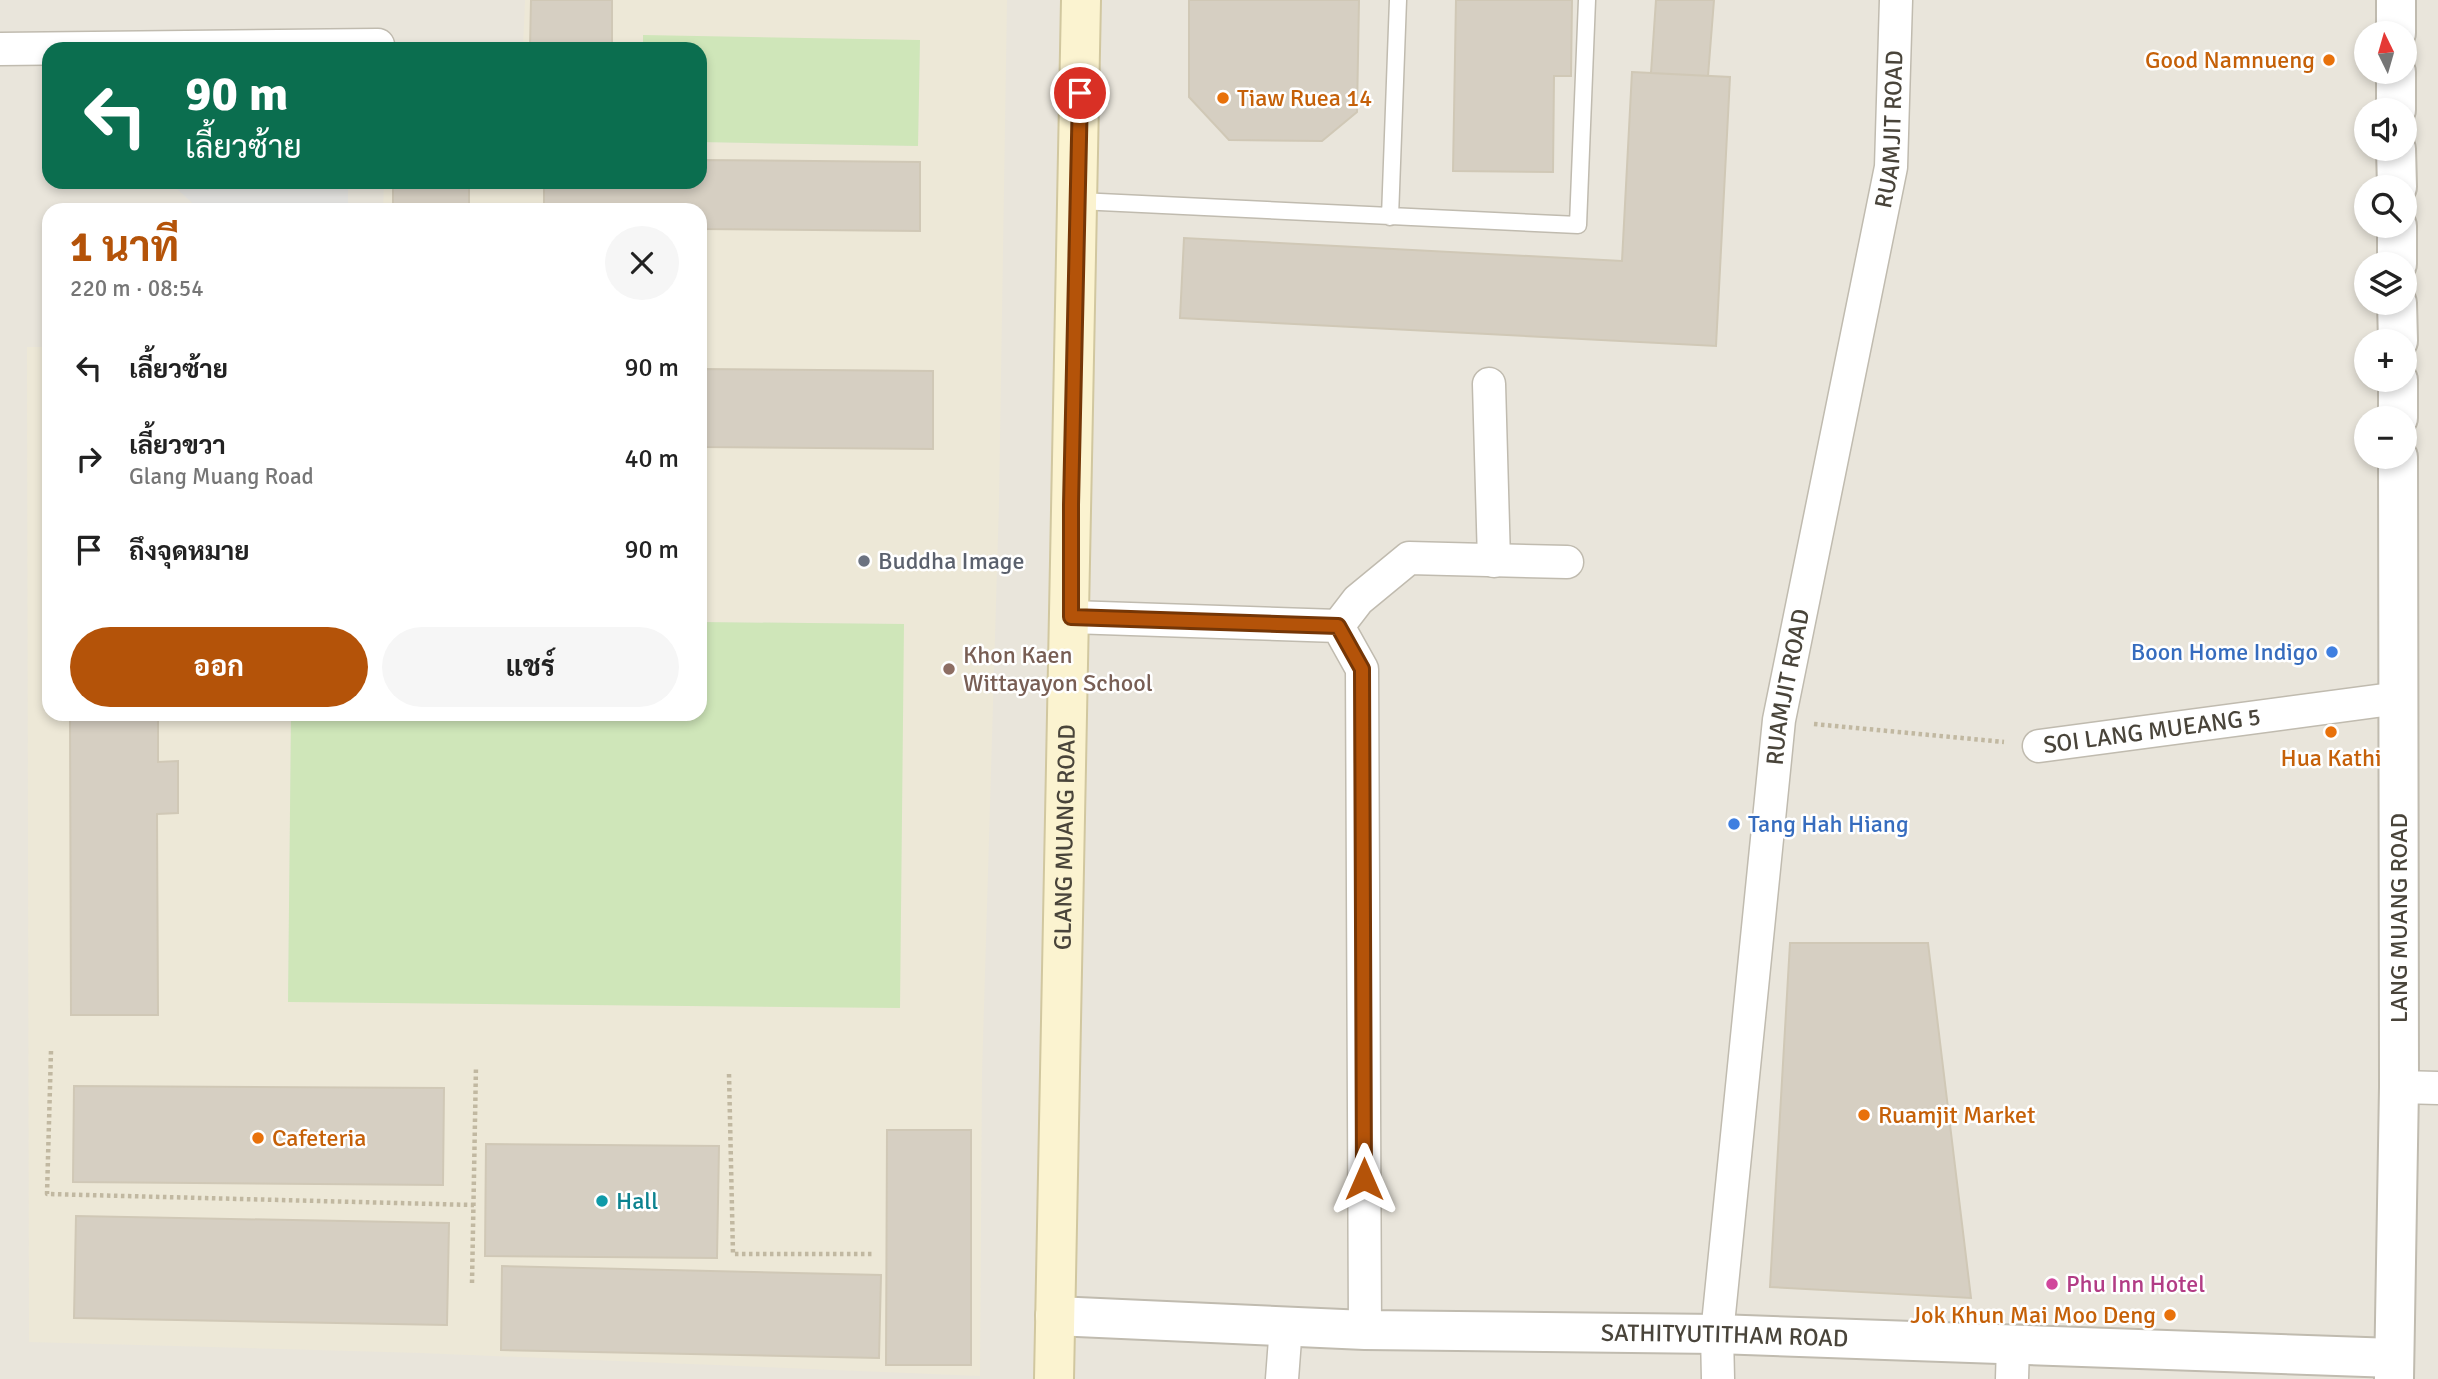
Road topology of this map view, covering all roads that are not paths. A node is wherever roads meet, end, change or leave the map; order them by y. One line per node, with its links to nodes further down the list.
1 (1081, 0): 9 (main road, GLANG MUANG ROAD)
2 (1398, 0): 10 (lane)
3 (1587, 0): 10 (lane)
4 (1896, 0): 24 (street, RUAMJIT ROAD)
5 (2396, 0): 6 (street)
6 (2396, 21)
7 (0, 49): 8 (street)
8 (42, 49)
9 (1079, 201): 10 (lane); 15 (main road, GLANG MUANG ROAD)
10 (1390, 217)
11 (1489, 384): 13 (street)
12 (2398, 469): 17 (street, LANG MUANG ROAD)
13 (1494, 561): 14 (street); 16 (street)
14 (1567, 562)
15 (1071, 617): 16 (street); 21 (main road, GLANG MUANG ROAD)
16 (1338, 626): 23 (street)
17 (2399, 698): 18 (street, SOI LANG MUEANG 5); 19 (street, LANG MUANG ROAD)
18 (2039, 746)
19 (2399, 1087): 20 (street); 26 (street, LANG MUANG ROAD)
20 (2438, 1088)
21 (1055, 1316): 22 (street, SATHITYUTITHAM ROAD); 27 (main road, GLANG MUANG ROAD)
22 (1286, 1326): 23 (street, SATHITYUTITHAM ROAD); 28 (street)
23 (1365, 1329): 24 (street, SATHITYUTITHAM ROAD)
24 (1717, 1334): 25 (street, SATHITYUTITHAM ROAD); 29 (street, RUAMJIT ROAD)
25 (2013, 1362): 26 (street, SATHITYUTITHAM ROAD)
26 (2394, 1369)
27 (1054, 1379)
28 (1282, 1379)
29 (1718, 1379)

